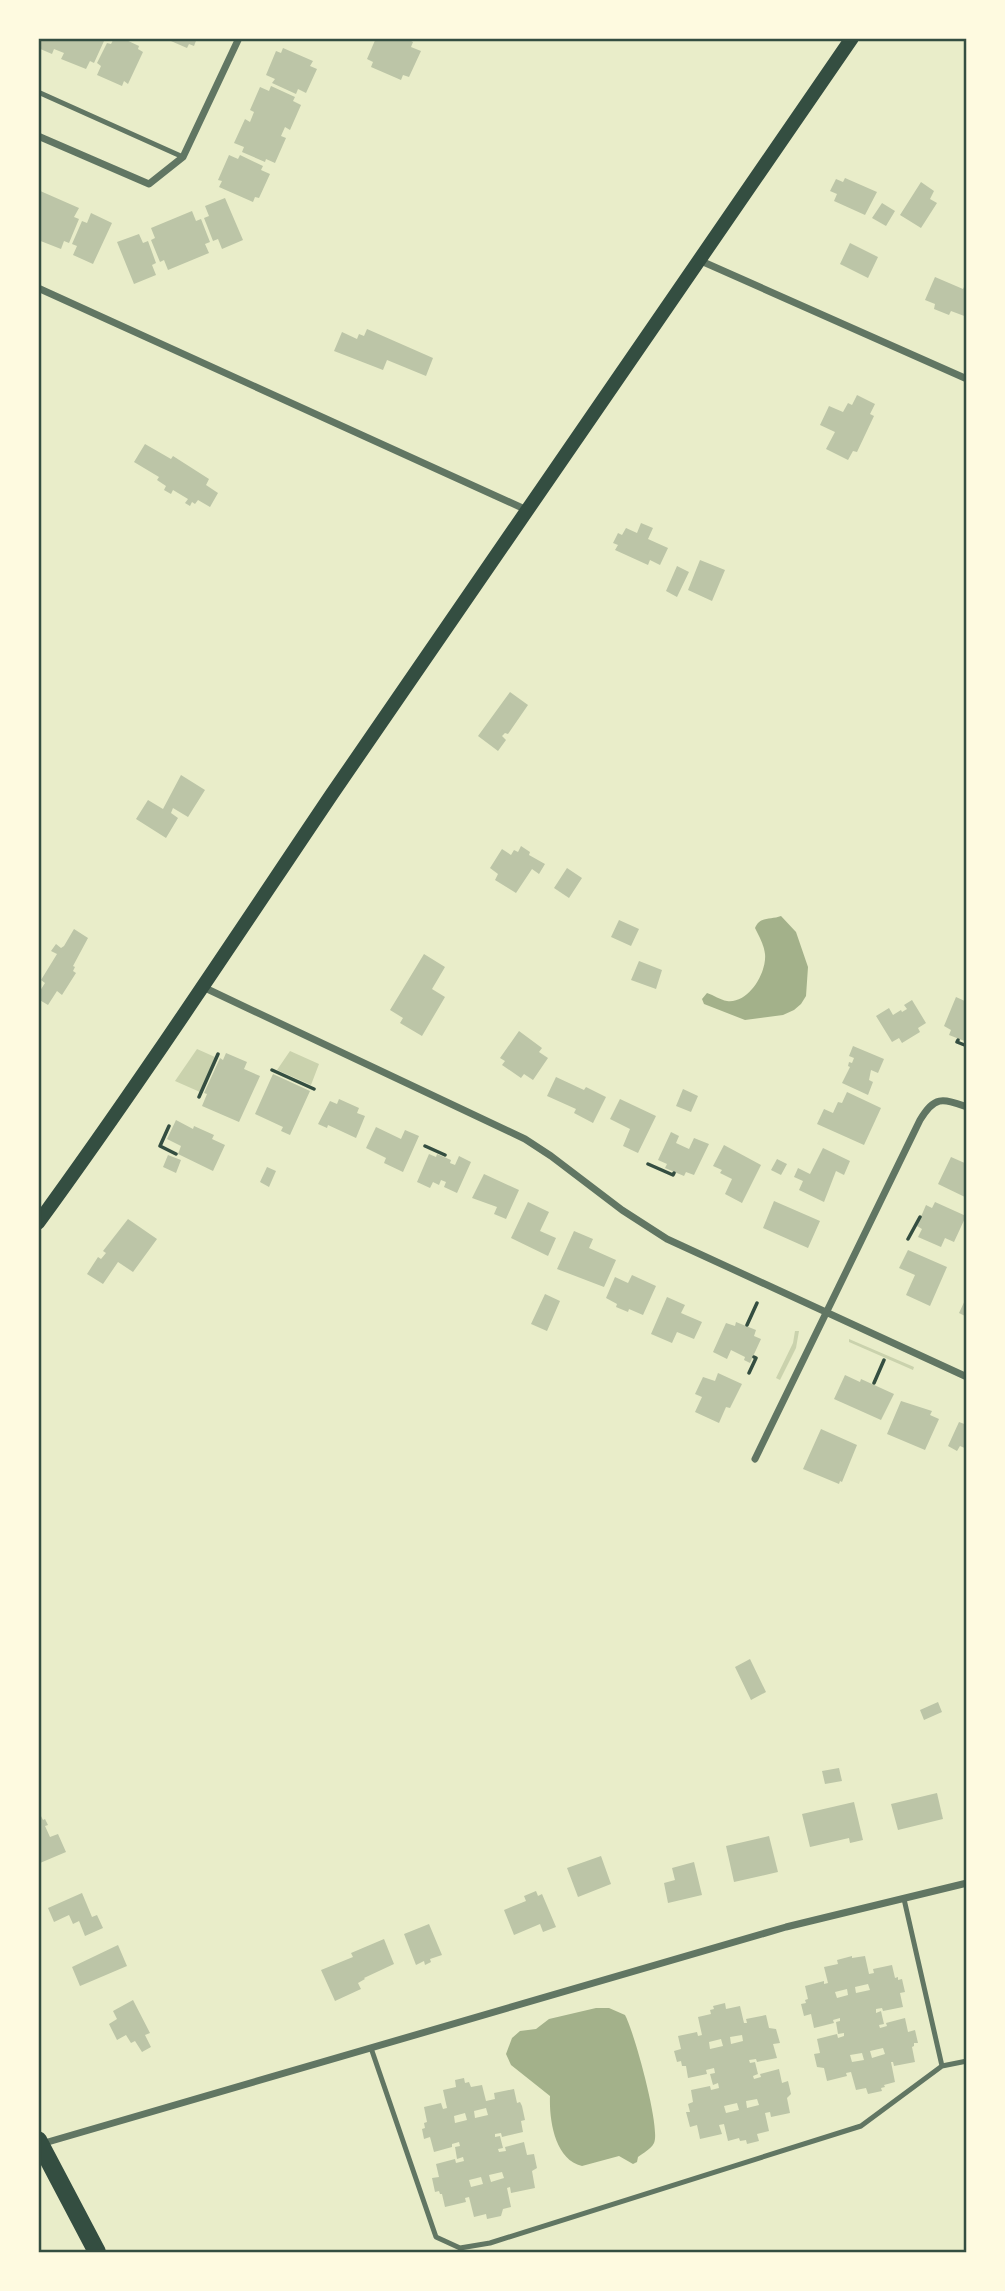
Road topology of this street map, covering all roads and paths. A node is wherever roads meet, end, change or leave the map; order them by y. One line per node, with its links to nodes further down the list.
1 (239, 38): 5 (street)
2 (852, 38): 6 (main road)
3 (38, 92): 5 (lane)
4 (38, 136): 5 (street)
5 (183, 156)
6 (701, 261): 8 (street); 9 (main road)
7 (38, 288): 9 (street)
8 (967, 379)
9 (529, 511): 10 (main road)
10 (203, 987): 25 (main road); 28 (street)
11 (958, 1040): 12 (path)
12 (967, 1046)
13 (218, 1054): 16 (path)
14 (272, 1070): 15 (path)
15 (314, 1089)
16 (199, 1097)
17 (967, 1107): 28 (street)
18 (169, 1126): 20 (path)
19 (425, 1146): 21 (path)
20 (176, 1154)
21 (446, 1155)
22 (648, 1164): 23 (path)
23 (674, 1173)
24 (919, 1217): 26 (path)
25 (38, 1223)
26 (908, 1239)
27 (757, 1303): 29 (path)
28 (826, 1313): 33 (street); 35 (street)
29 (747, 1325)
30 (754, 1357): 32 (path)
31 (884, 1360): 34 (path)
32 (749, 1373)
33 (967, 1377)
34 (874, 1383)
35 (755, 1459)
36 (967, 1883): 37 (street)
37 (904, 1899): 38 (street); 40 (lane)
38 (371, 2048): 40 (lane); 41 (street)
39 (967, 2061): 40 (lane)
40 (943, 2066)
41 (40, 2142): 42 (main road)
42 (97, 2252)

